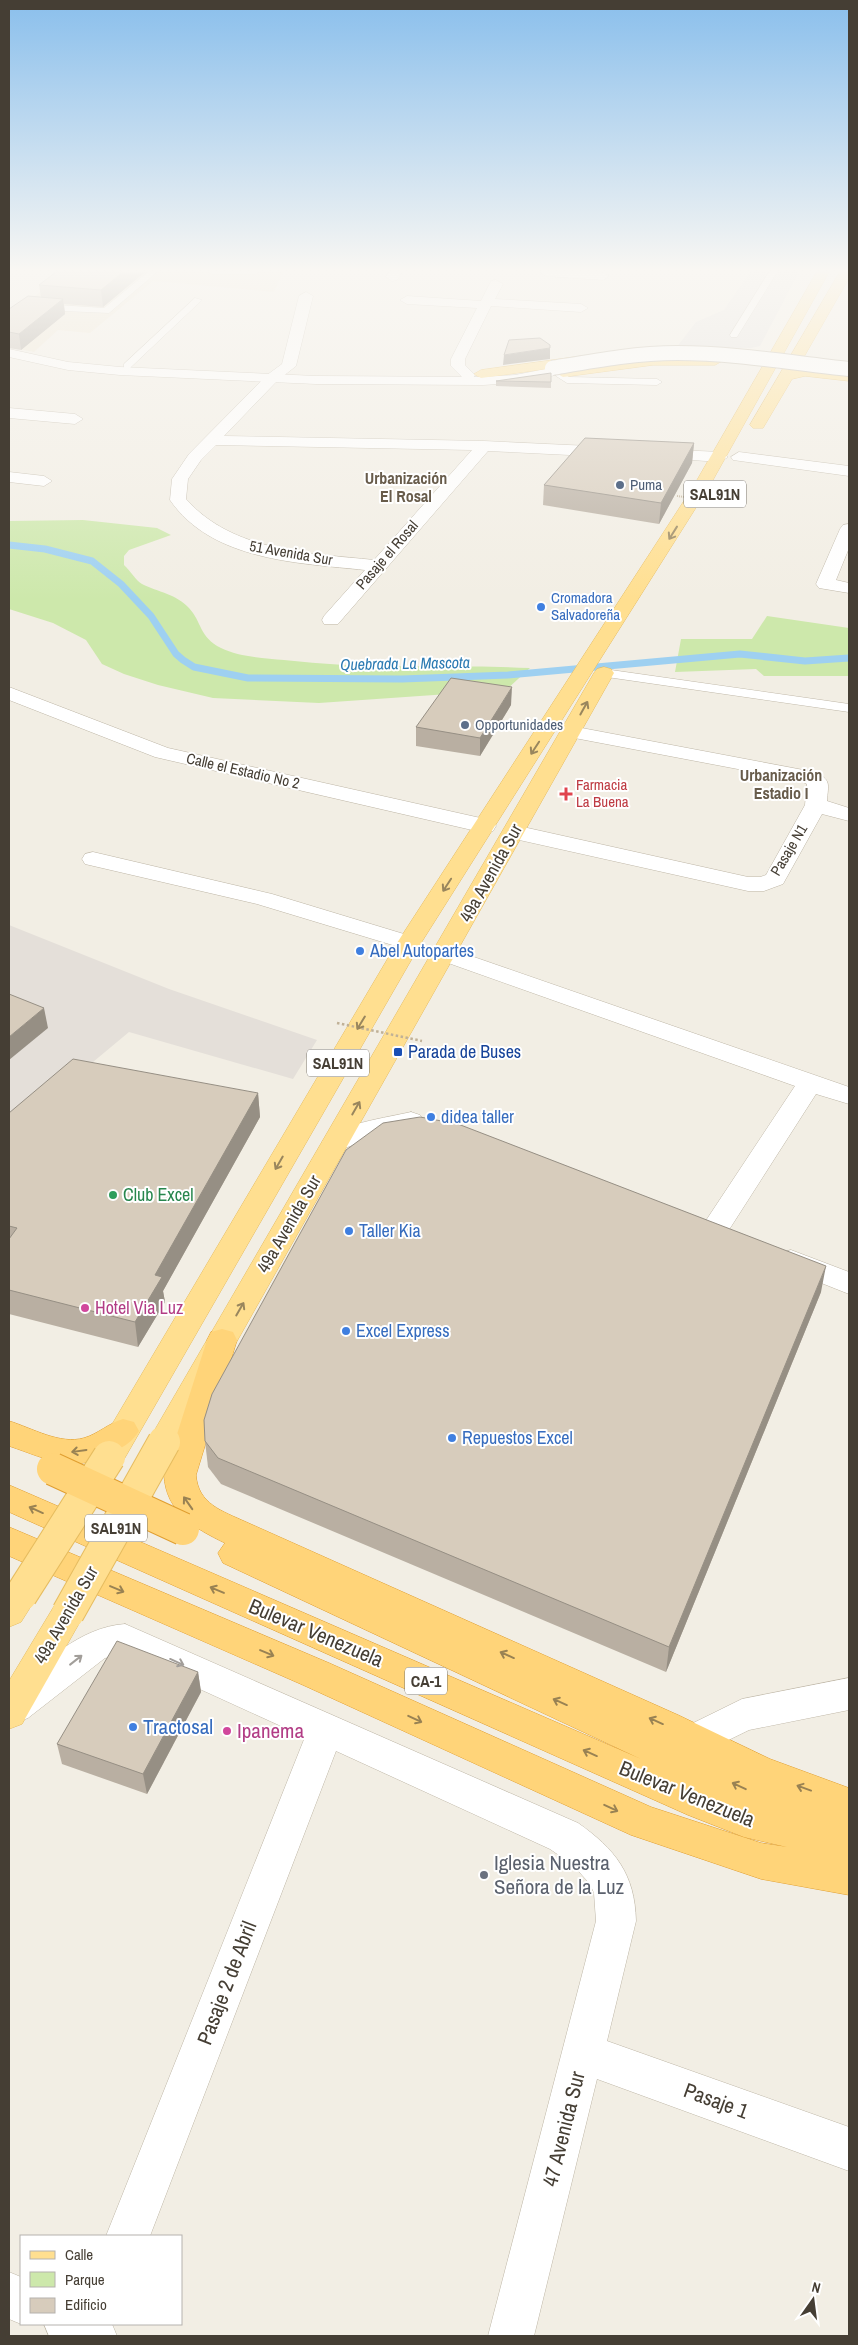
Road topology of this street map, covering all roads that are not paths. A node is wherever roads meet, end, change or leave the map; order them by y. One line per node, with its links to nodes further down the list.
1 (271, 381): 10 (street, 51 Avenida Sur)
2 (412, 381): 3 (street)
3 (441, 381)
4 (632, 381): 7 (lane)
5 (762, 381): 12 (main road, 49a Avenida Sur / SAL91N)
6 (778, 381): 13 (main road, SAL91N)
7 (657, 382)
8 (9, 412): 9 (street)
9 (75, 419)
10 (212, 440): 11 (street); 21 (street, 51 Avenida Sur)
11 (484, 446): 12 (street); 21 (street, Pasaje el Rosal)
12 (720, 457): 24 (main road, 49a Avenida Sur / SAL91N, one-way to 24)
13 (739, 457): 14 (street); 15 (main road, SAL91N)
14 (849, 471)
15 (729, 473)
16 (9, 477): 17 (street)
17 (44, 481)
18 (726, 491): 19 (main road, SAL91N)
19 (703, 514)
20 (849, 529): 22 (street)
21 (377, 566): 23 (street, Pasaje el Rosal)
22 (849, 588)
23 (330, 620)
24 (602, 663): 26 (lane); 27 (main road, 49a Avenida Sur / SAL91N, one-way to 24); 30 (main road, 49a Avenida Sur / SAL91N, one-way to 30)
25 (9, 693): 30 (street, Calle el Estadio No 2)
26 (849, 708)
27 (571, 732): 28 (street, Pasaje N1); 31 (main road, 49a Avenida Sur / SAL91N)
28 (816, 805): 29 (street); 31 (street, Pasaje N1)
29 (849, 815)
30 (485, 826): 33 (main road, 49a Avenida Sur / SAL91N, one-way to 33)
31 (514, 832): 34 (main road, 49a Avenida Sur / SAL91N)
32 (93, 860): 33 (street)
33 (409, 943): 46 (main road, 49a Avenida Sur / SAL91N, one-way to 46)
34 (445, 954): 35 (street); 38 (main road, 49a Avenida Sur / SAL91N, one-way to 34)
35 (811, 1082): 36 (street); 40 (street)
36 (849, 1096)
37 (435, 1122): 38 (street)
38 (336, 1142): 44 (main road, 49a Avenida Sur / SAL91N, one-way to 38)
39 (688, 1218): 40 (street)
40 (715, 1229): 41 (street)
41 (742, 1240)
42 (769, 1251): 43 (street)
43 (849, 1284)
44 (222, 1340): 52 (main road, 49a Avenida Sur / SAL91N, bridge); 54 (highway, one-way to 44)
45 (9, 1433): 46 (highway, one-way to 45)
46 (116, 1444): 50 (main road, 49a Avenida Sur / SAL91N, bridge)
47 (9, 1452): 56 (highway, one-way to 47, bridge)
48 (9, 1498): 57 (highway, Bulevar Venezuela / CA-1, one-way to 48)
49 (9, 1541): 58 (highway, Bulevar Venezuela / CA-1, one-way to 58)
50 (15, 1603)
51 (849, 1694): 54 (street)
52 (9, 1712): 53 (street, 47 Avenida Sur, one-way to 53)
53 (326, 1729): 59 (street, 47 Avenida Sur); 61 (street, Pasaje 2 de Abril)
54 (696, 1740): 55 (highway, one-way to 54)
55 (849, 1805)
56 (849, 1828)
57 (849, 1845)
58 (849, 1877)
59 (583, 2053): 60 (street, Pasaje 1); 62 (street, 47 Avenida Sur)
60 (849, 2149)
61 (128, 2235)
62 (511, 2336)

